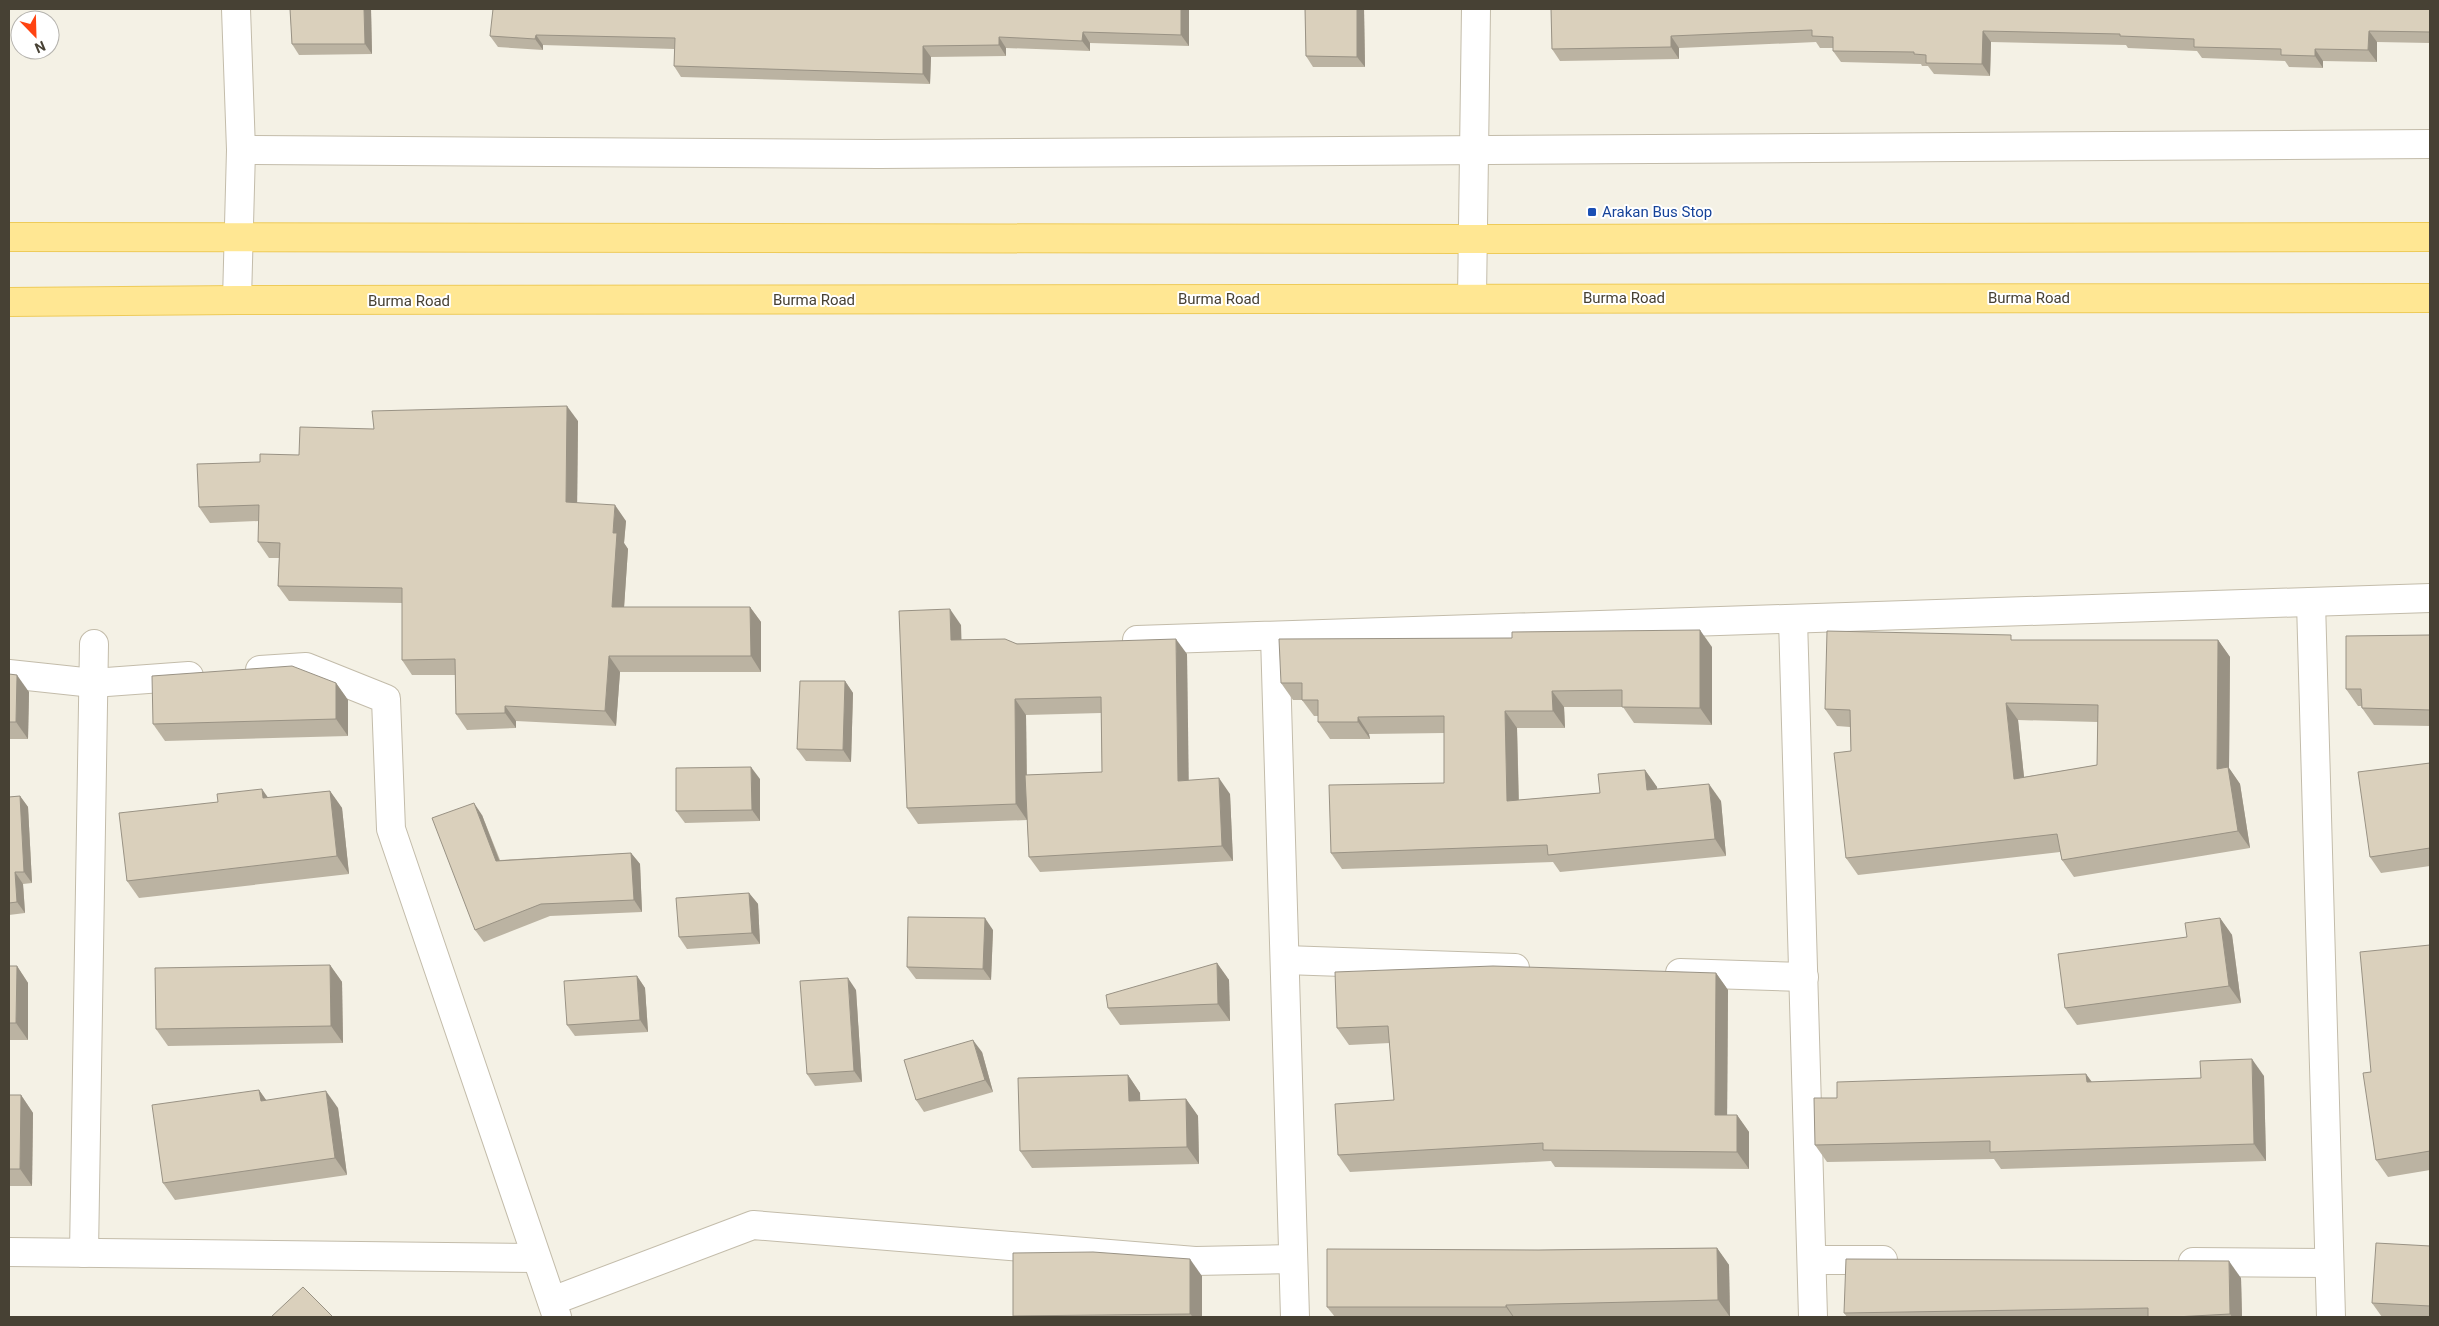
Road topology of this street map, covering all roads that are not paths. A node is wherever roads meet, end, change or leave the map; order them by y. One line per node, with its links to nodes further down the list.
1 (236, 9): 5 (street)
2 (1476, 9): 4 (street)
3 (2430, 144): 4 (street)
4 (1476, 148): 5 (street); 9 (street)
5 (241, 150): 8 (street)
6 (2430, 236): 9 (main road)
7 (9, 237): 8 (main road)
8 (239, 238): 9 (main road); 12 (street)
9 (1474, 239): 10 (street)
10 (1472, 298): 11 (main road, Burma Road); 12 (main road, Burma Road)
11 (2430, 298)
12 (237, 300): 13 (main road, Burma Road)
13 (9, 302)
14 (2430, 598): 15 (street)
15 (2311, 602): 16 (street); 35 (street)
16 (1793, 619): 17 (street); 27 (street)
17 (1275, 636): 18 (street); 24 (street)
18 (1116, 641)
19 (94, 644): 23 (street)
20 (238, 672): 30 (street)
21 (9, 674): 23 (street)
22 (210, 674): 23 (street)
23 (93, 683): 29 (street)
24 (1285, 960): 25 (street); 31 (street)
25 (1544, 969)
26 (1654, 972): 27 (street)
27 (1804, 977): 32 (street)
28 (9, 1252): 29 (street)
29 (84, 1253): 30 (street)
30 (536, 1258): 36 (street)
31 (1293, 1259): 36 (street); 37 (street)
32 (1812, 1260): 33 (street); 38 (street)
33 (1911, 1260)
34 (2170, 1262): 35 (street)
35 (2329, 1263): 39 (street)
36 (555, 1309)
37 (1295, 1317)
38 (1813, 1317)
39 (2332, 1317)

